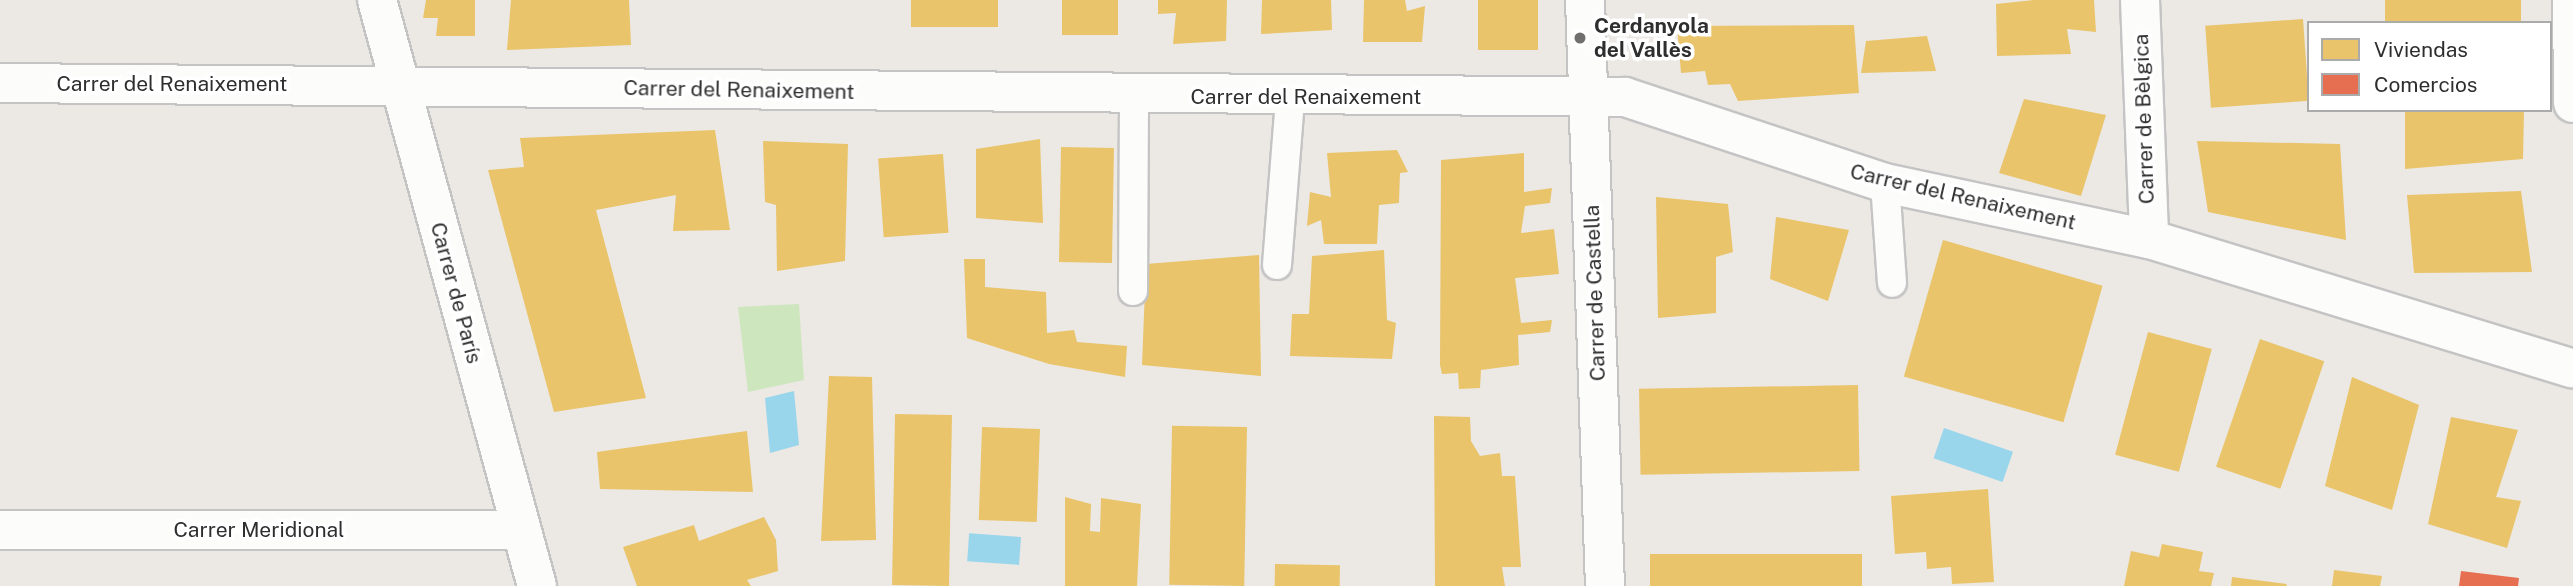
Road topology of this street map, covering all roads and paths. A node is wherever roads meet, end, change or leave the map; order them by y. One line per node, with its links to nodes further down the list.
1 (377, 0): 6 (street, Carrer de París)
2 (1585, 0): 8 (street, Carrer de Castella)
3 (2140, 0): 12 (street, Carrer de Bèlgica)
4 (2572, 0): 10 (street)
5 (0, 83): 6 (street, Carrer del Renaixement)
6 (401, 85): 7 (street, Carrer del Renaixement); 18 (street, Carrer de París)
7 (1134, 96): 9 (street, Carrer del Renaixement); 15 (lane)
8 (1587, 97): 9 (street, Carrer del Renaixement); 11 (street, Carrer del Renaixement); 20 (street, Carrer de Castella)
9 (1290, 98): 13 (lane)
10 (2573, 103)
11 (1885, 183): 12 (street, Carrer del Renaixement); 14 (lane)
12 (2149, 239): 16 (street, Carrer del Renaixement)
13 (1277, 265)
14 (1892, 283)
15 (1133, 291)
16 (2573, 369)
17 (0, 530): 18 (street, Carrer Meridional)
18 (518, 530): 19 (street, Carrer de París)
19 (537, 586)
20 (1605, 586)

